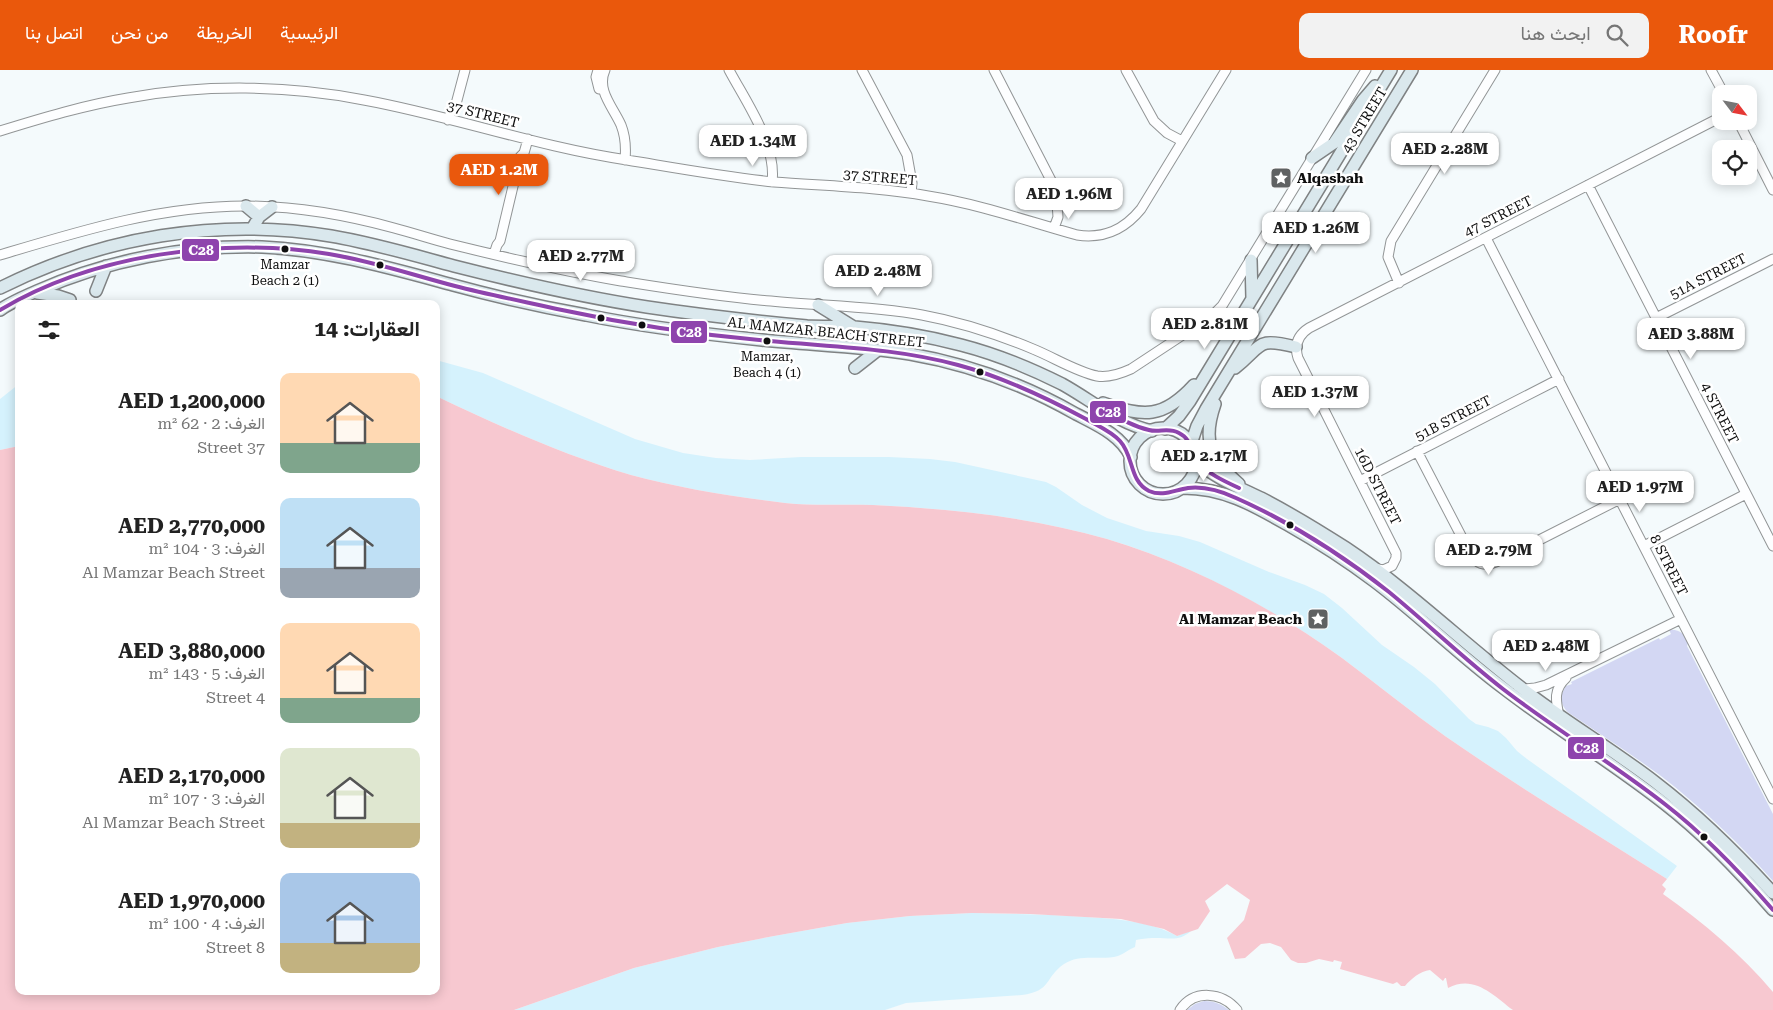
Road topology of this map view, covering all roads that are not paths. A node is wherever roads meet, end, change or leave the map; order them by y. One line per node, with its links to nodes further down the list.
1 (465, 70): 16 (street)
2 (598, 70): 15 (street)
3 (605, 70): 15 (street)
4 (729, 70): 25 (street)
5 (862, 70): 28 (street)
6 (994, 70): 32 (street)
7 (1126, 70): 21 (street)
8 (1226, 70): 21 (street, 37 STREET)
9 (1366, 70): 22 (street)
10 (1412, 70): 58 (main road, 43 STREET)
11 (1495, 70): 42 (street)
12 (1712, 70): 14 (street)
13 (1390, 72): 22 (main road); 46 (main road, 43 STREET)
14 (1720, 85)
15 (606, 98): 23 (street)
16 (452, 121): 19 (street, 37 STREET); 20 (street, 37 STREET)
17 (1712, 122): 26 (street, 47 STREET)
18 (1743, 130): 24 (street)
19 (0, 131)
20 (524, 138): 23 (street, 37 STREET); 36 (street)
21 (1182, 141): 32 (street, 37 STREET)
22 (1312, 158): 38 (street)
23 (621, 159): 25 (street, 37 STREET)
24 (1769, 173): 27 (street)
25 (769, 181): 28 (street, 37 STREET)
26 (1588, 185): 34 (street, 47 STREET); 52 (street, 4 STREET)
27 (1773, 190)
28 (908, 193): 32 (street, 37 STREET)
29 (246, 206): 30 (street); 31 (main road); 35 (street)
30 (272, 207): 31 (main road); 36 (street)
31 (259, 217): 33 (main road)
32 (1051, 227)
33 (252, 229): 40 (main road, AL MAMZAR BEACH STREET); 53 (main road, AL MAMZAR BEACH STREET)
34 (1486, 238): 42 (street, 47 STREET); 59 (street, 8 STREET)
35 (0, 255)
36 (497, 255): 50 (street)
37 (1773, 259): 52 (street, 51A STREET)
38 (1251, 260): 46 (main road); 50 (street)
39 (106, 266): 44 (main road); 45 (main road, AL MAMZAR BEACH STREET); 55 (main road, AL MAMZAR BEACH STREET)
40 (22, 276): 41 (main road); 43 (main road, AL MAMZAR BEACH STREET)
41 (0, 279)
42 (1399, 283): 54 (street, 47 STREET)
43 (0, 288)
44 (96, 291)
45 (35, 292): 47 (main road, AL MAMZAR BEACH STREET); 48 (main road)
46 (1252, 298): 56 (main road, 43 STREET)
47 (19, 300)
48 (70, 300)
49 (15, 302): 51 (main road, AL MAMZAR BEACH STREET)
50 (818, 305): 53 (main road)
51 (0, 310)
52 (1656, 318): 70 (street, 4 STREET)
53 (853, 327): 60 (main road, AL MAMZAR BEACH STREET)
54 (1296, 347): 58 (main road); 67 (street, 16D STREET)
55 (878, 350): 57 (main road); 65 (main road, AL MAMZAR BEACH STREET)
56 (1212, 365): 60 (main road); 61 (main road, 43 STREET)
57 (855, 368)
58 (1227, 374): 63 (main road, 43 STREET); 69 (main road)
59 (1559, 379): 64 (street, 51B STREET); 71 (street, 8 STREET)
60 (1080, 395): 62 (main road, AL MAMZAR BEACH STREET)
61 (1165, 429): 62 (main road); 63 (main road)
62 (1152, 431): 65 (main road)
63 (1191, 444): 66 (main road)
64 (1418, 451): 67 (street, 51B STREET); 71 (street)
65 (1131, 457): 68 (main road)
66 (1196, 461): 68 (main road); 69 (main road)
67 (1360, 481): 74 (street, 16D STREET)
68 (1183, 488): 81 (main road)
69 (1247, 492): 74 (main road)
70 (1746, 494): 72 (street); 73 (street, 4 STREET)
71 (1620, 499): 72 (street, 8 STREET)
72 (1644, 546): 75 (street, 8 STREET)
73 (1773, 546)
74 (1374, 568): 77 (main road)
75 (1681, 619): 76 (street); 79 (street, 8 STREET)
76 (1572, 674): 77 (street); 78 (street)
77 (1523, 689): 78 (main road)
78 (1559, 716): 80 (main road)
79 (1773, 799)
80 (1773, 893)
81 (1773, 910)
82 (1180, 1010): 83 (street)
83 (1237, 1010)

